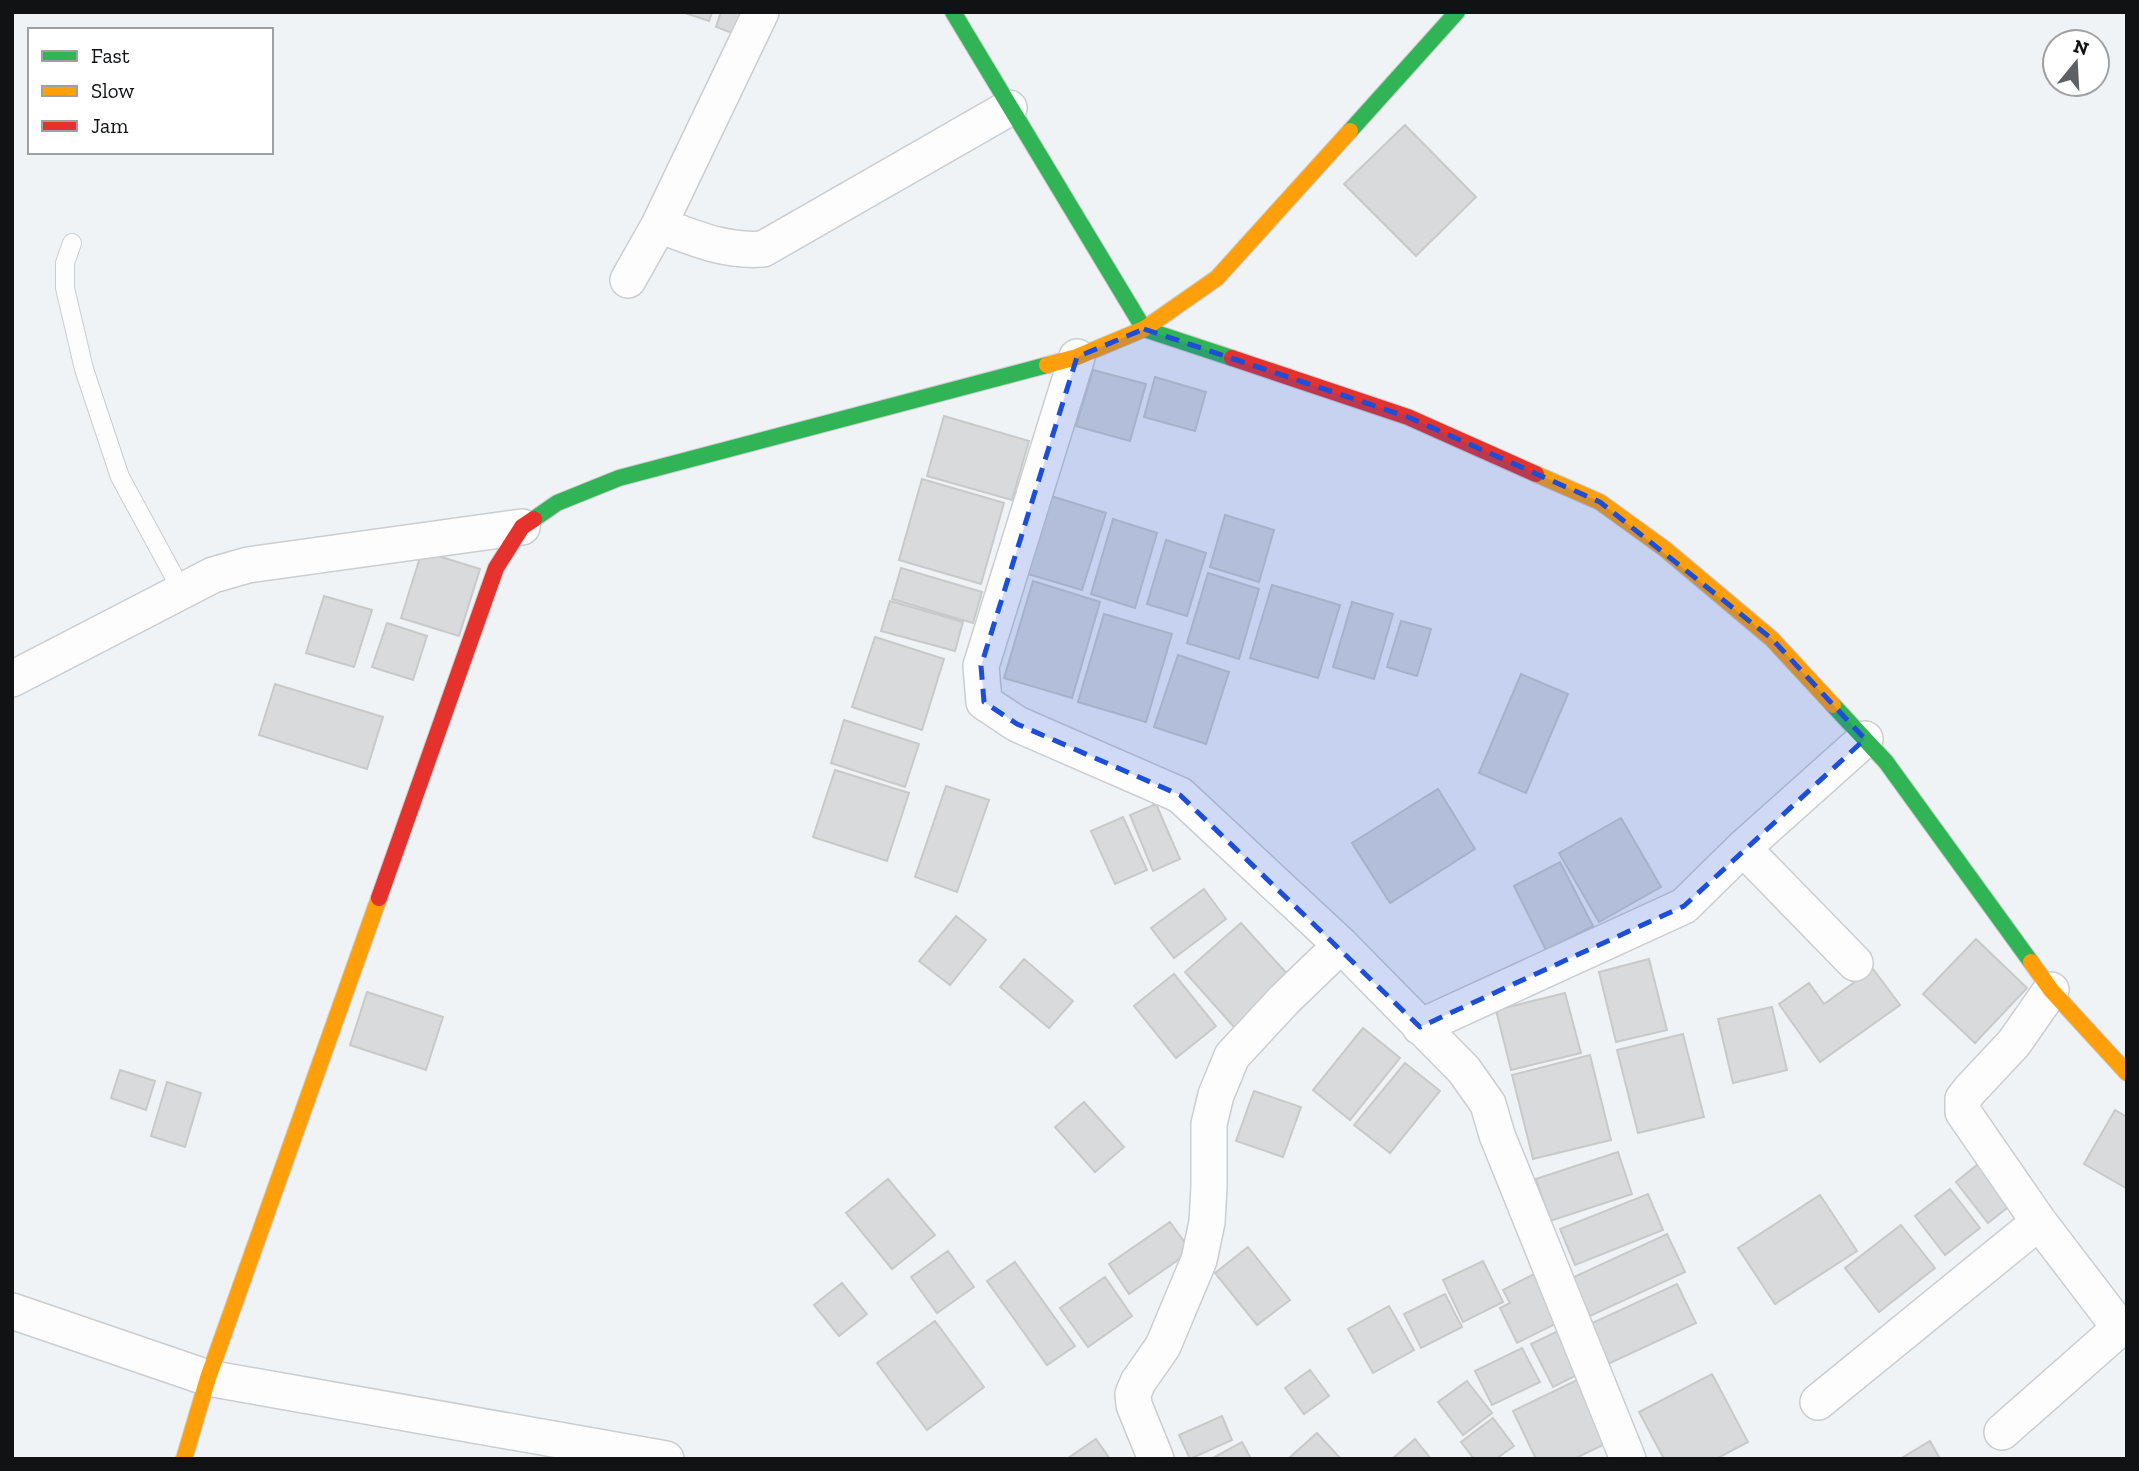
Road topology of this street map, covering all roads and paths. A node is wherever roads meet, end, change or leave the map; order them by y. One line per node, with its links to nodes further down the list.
1 (761, 12): 5 (street)
2 (953, 12): 4 (street)
3 (1457, 12): 8 (street)
4 (1009, 108): 5 (street); 8 (street)
5 (659, 225): 7 (street)
6 (72, 243): 11 (lane)
7 (628, 279)
8 (1144, 330): 9 (street); 13 (street)
9 (1077, 357): 10 (street); 15 (street)
10 (522, 527): 11 (street); 23 (street)
11 (182, 591): 12 (street)
12 (12, 679)
13 (1864, 739): 14 (street); 17 (street)
14 (1743, 848): 16 (street); 18 (street)
15 (1342, 945): 18 (street); 28 (street)
16 (1855, 963)
17 (2051, 990): 19 (street); 20 (street)
18 (1420, 1027): 29 (street)
19 (2127, 1073)
20 (2039, 1222): 22 (street); 24 (street)
21 (12, 1311): 23 (street)
22 (2124, 1332): 25 (street)
23 (208, 1378): 26 (street); 27 (street)
24 (1818, 1402)
25 (2002, 1432)
26 (184, 1459)
27 (666, 1459)
28 (1156, 1459)
29 (1628, 1459)

